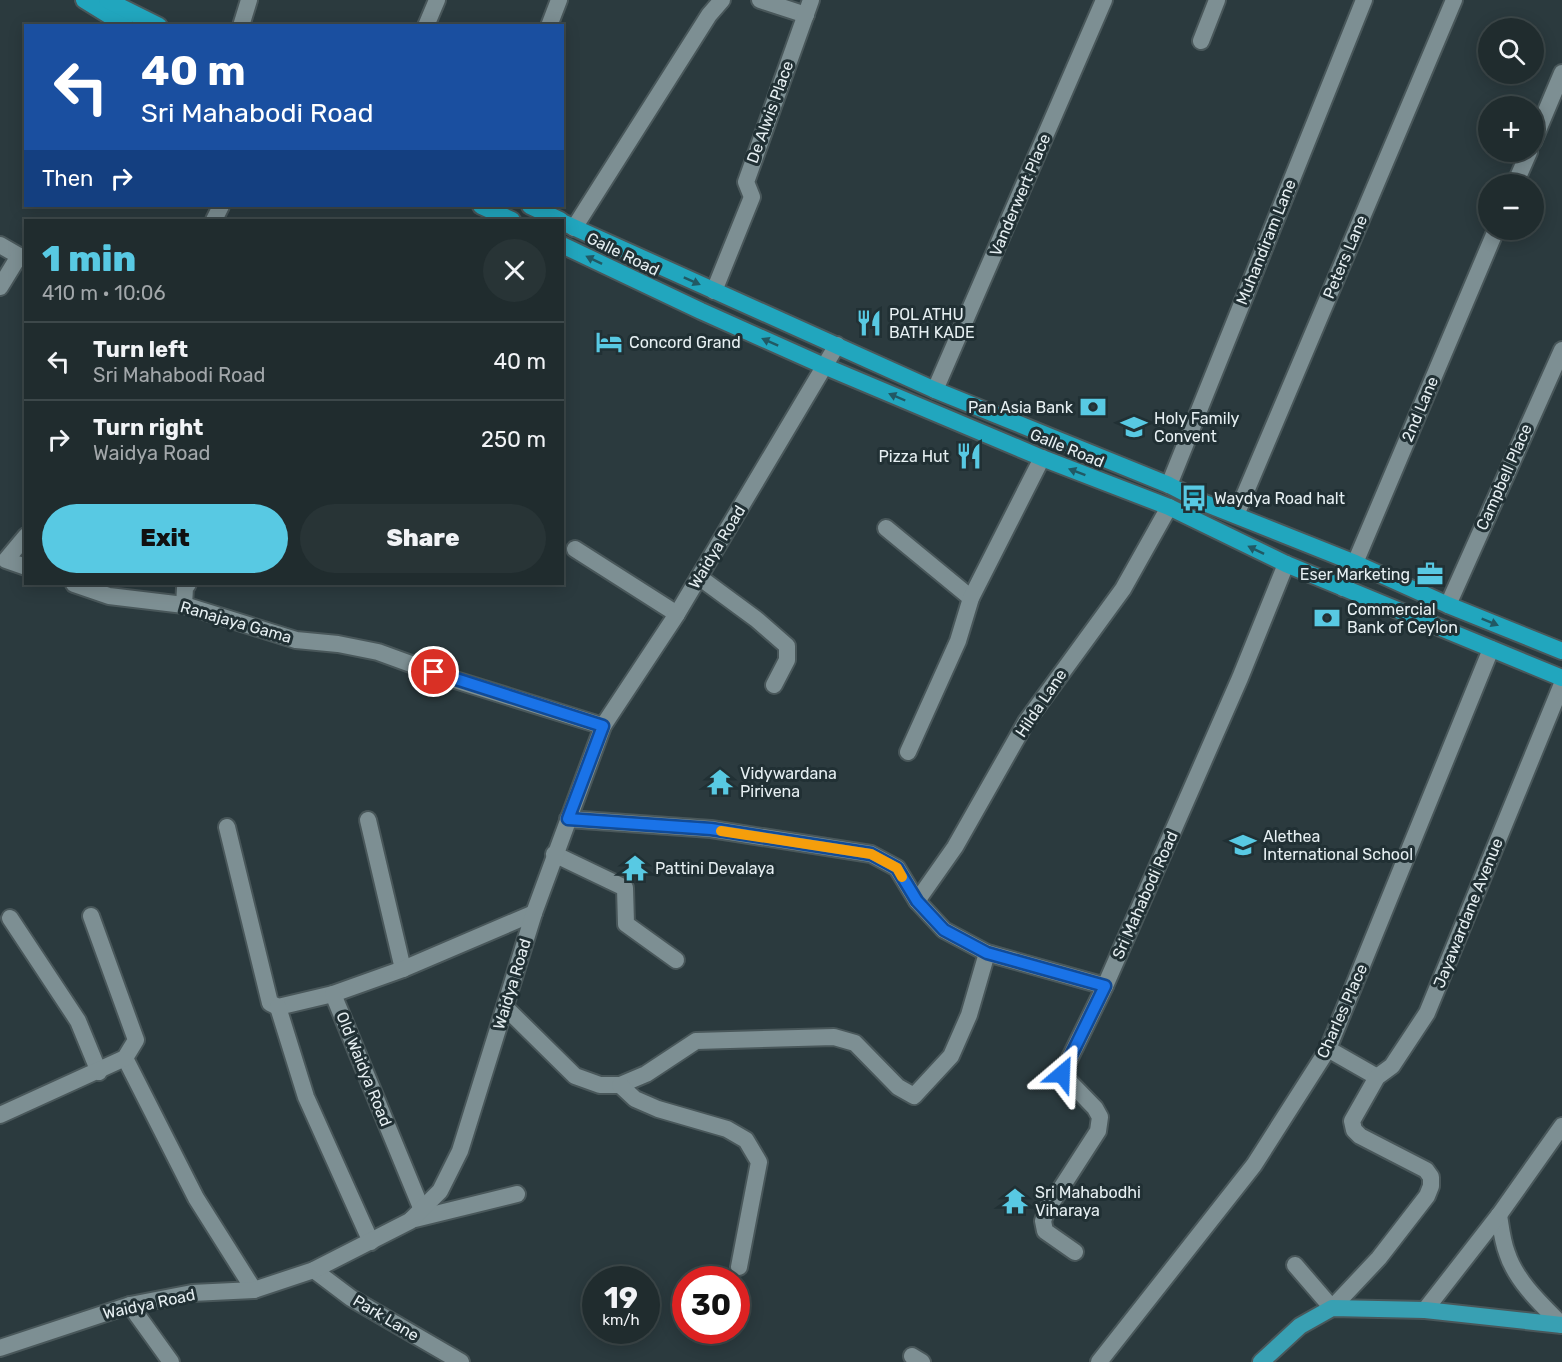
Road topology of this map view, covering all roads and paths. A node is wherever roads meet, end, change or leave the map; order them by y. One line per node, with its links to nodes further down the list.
1 (84, 0): 13 (highway)
2 (107, 0): 14 (highway)
3 (249, 0): 15 (street)
4 (437, 0): 16 (street)
5 (559, 0): 17 (street)
6 (722, 0): 25 (street)
7 (760, 0): 12 (street)
8 (1104, 0): 35 (street, Vanderwert Place)
9 (1216, 0): 18 (street)
10 (1364, 0): 37 (street, Muhandiram Lane)
11 (1454, 0): 39 (street, Peters Lane)
12 (808, 7): 31 (street, De Alwis Place)
13 (123, 24)
14 (155, 24)
15 (242, 24)
16 (427, 24)
17 (550, 24)
18 (1201, 41)
19 (1562, 73): 20 (street)
20 (1544, 116)
21 (483, 207): 23 (highway)
22 (532, 207): 24 (highway, Galle Road)
23 (510, 219)
24 (558, 219)
25 (566, 223): 31 (highway, Galle Road, one-way to 31)
26 (1492, 240): 43 (street, 2nd Lane)
27 (0, 244): 29 (street)
28 (564, 246): 34 (highway, Galle Road, one-way to 28)
29 (22, 258): 30 (street)
30 (0, 287)
31 (714, 291): 32 (highway, Galle Road)
32 (837, 345): 34 (street, Waidya Road); 35 (highway, Galle Road)
33 (1562, 350): 52 (street, Campbell Place)
34 (824, 366): 36 (highway, Galle Road, one-way to 34); 47 (street, Waidya Road)
35 (935, 390): 37 (highway, Galle Road)
36 (1042, 458): 38 (highway, Galle Road, one-way to 36); 51 (street)
37 (1170, 485): 39 (highway, Galle Road)
38 (1169, 507): 45 (highway, Galle Road, one-way to 38); 66 (street, Hilda Lane)
39 (1236, 515): 43 (highway, Galle Road)
40 (886, 528): 51 (street)
41 (24, 538): 44 (street)
42 (575, 549): 54 (street)
43 (1355, 563): 50 (street, 2nd Lane); 52 (highway, Galle Road)
44 (3, 564): 46 (street)
45 (1286, 564): 50 (highway, Galle Road); 73 (street, Sri Mahabodi Road)
46 (24, 567)
47 (699, 577): 54 (street, Waidya Road); 59 (street)
48 (77, 585): 53 (street, Ranajaya Gama)
49 (187, 585): 53 (street)
50 (1343, 588): 56 (highway, Galle Road)
51 (971, 598): 61 (street)
52 (1448, 604): 55 (highway, Galle Road, one-way to 55)
53 (184, 605): 60 (street, Ranajaya Gama)
54 (677, 614): 60 (street, Waidya Road)
55 (1561, 647)
56 (1491, 648): 57 (highway, Galle Road); 77 (street, Charles Place)
57 (1562, 678)
58 (1562, 684): 80 (street, Jayawardane Avenue)
59 (774, 686)
60 (603, 726): 62 (street, Waidya Road)
61 (908, 752)
62 (568, 819): 65 (street, Waidya Road); 66 (street)
63 (368, 820): 72 (street)
64 (227, 827): 75 (street)
65 (554, 854): 67 (street, Waidya Road); 71 (street)
66 (917, 901): 70 (street)
67 (534, 914): 72 (street, Old Waidya Road); 76 (street, Waidya Road)
68 (91, 916): 78 (street)
69 (10, 918): 79 (street)
70 (987, 953): 73 (street); 81 (street)
71 (676, 960)
72 (403, 969): 74 (street, Old Waidya Road)
73 (1105, 986): 88 (street, Sri Mahabodi Road)
74 (333, 994): 75 (street); 85 (street, Old Waidya Road)
75 (278, 1006): 87 (street)
76 (505, 1007): 81 (street); 85 (street, Waidya Road)
77 (1328, 1049): 80 (street); 100 (street, Charles Place)
78 (125, 1058): 79 (street); 92 (street)
79 (99, 1072): 82 (street)
80 (1377, 1077): 94 (street, Jayawardane Avenue)
81 (620, 1085): 90 (street)
82 (0, 1115)
83 (1562, 1126): 86 (street)
84 (517, 1194): 85 (street)
85 (416, 1215): 87 (street, Waidya Road)
86 (1499, 1215): 95 (street); 96 (street)
87 (371, 1242): 91 (street, Waidya Road)
88 (1075, 1252)
89 (1295, 1265): 94 (street)
90 (739, 1266)
91 (314, 1270): 92 (street, Waidya Road); 99 (street, Park Lane)
92 (254, 1290): 93 (street, Waidya Road)
93 (129, 1305): 97 (street, Waidya Road); 98 (street)
94 (1332, 1308): 95 (main road); 101 (main road)
95 (1425, 1310): 96 (main road)
96 (1562, 1325)
97 (0, 1348)
98 (171, 1362)
99 (461, 1362)
100 (1099, 1362)
101 (1261, 1362)

